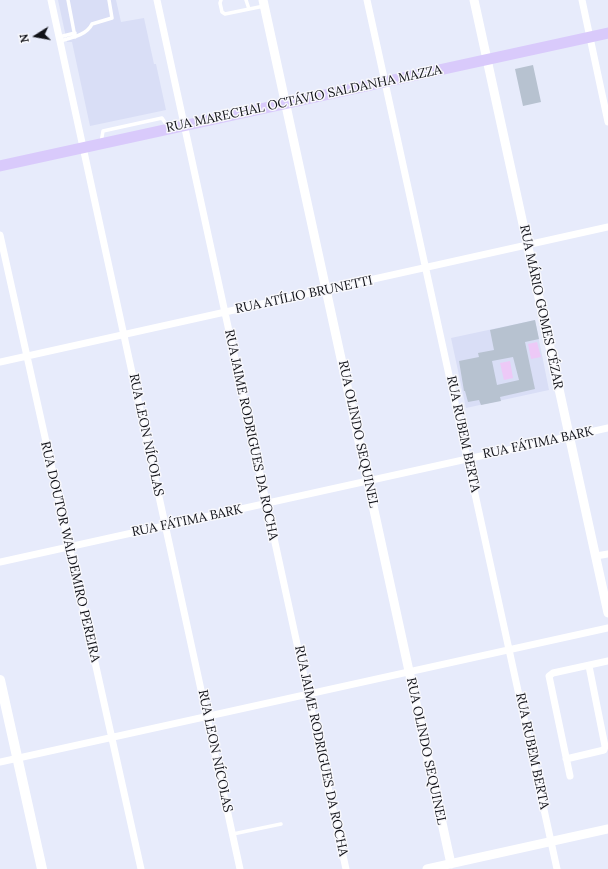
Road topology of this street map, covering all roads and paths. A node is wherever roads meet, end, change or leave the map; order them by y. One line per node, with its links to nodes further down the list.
1 (51, 0): 15 (street, RUA LEON NÍCOLAS)
2 (68, 0): 13 (lane)
3 (109, 0): 13 (lane)
4 (157, 0): 23 (street, RUA JAIME RODRIGUES DA ROCHA)
5 (221, 0): 11 (lane)
6 (246, 0): 11 (lane)
7 (367, 0): 17 (street, RUA RUBEM BERTA)
8 (474, 0): 16 (street, RUA MÁRIO GOMES CÉZAR)
9 (582, 0): 14 (street)
10 (264, 3): 11 (lane); 18 (street, RUA OLINDO SEQUINEL)
11 (249, 9)
12 (608, 33): 14 (main road, RUA MARECHAL OCTÁVIO SALDANHA MAZZA)
13 (75, 35): 15 (lane)
14 (590, 37): 16 (main road, RUA MARECHAL OCTÁVIO SALDANHA MAZZA); 22 (street)
15 (60, 39): 27 (street, RUA LEON NÍCOLAS)
16 (487, 59): 17 (main road, RUA MARECHAL OCTÁVIO SALDANHA MAZZA); 31 (street, RUA MÁRIO GOMES CÉZAR)
17 (385, 82): 18 (main road, RUA MARECHAL OCTÁVIO SALDANHA MAZZA); 32 (street, RUA RUBEM BERTA)
18 (286, 104): 23 (main road, RUA MARECHAL OCTÁVIO SALDANHA MAZZA); 33 (street, RUA OLINDO SEQUINEL)
19 (146, 116): 20 (lane)
20 (147, 121): 24 (lane); 25 (lane)
21 (115, 122): 24 (lane)
22 (608, 122)
23 (184, 126): 25 (main road, RUA MARECHAL OCTÁVIO SALDANHA MAZZA); 34 (street, RUA JAIME RODRIGUES DA ROCHA)
24 (116, 128): 26 (lane)
25 (170, 129): 26 (main road, RUA MARECHAL OCTÁVIO SALDANHA MAZZA)
26 (101, 144): 27 (main road, RUA MARECHAL OCTÁVIO SALDANHA MAZZA)
27 (83, 148): 28 (main road, RUA MARECHAL OCTÁVIO SALDANHA MAZZA); 35 (street, RUA LEON NÍCOLAS)
28 (0, 166)
29 (608, 228): 31 (street, RUA ATÍLIO BRUNETTI)
30 (0, 235): 36 (street, RUA DOUTOR WALDEMIRO PEREIRA)
31 (528, 245): 32 (street, RUA ATÍLIO BRUNETTI); 39 (street, RUA MÁRIO GOMES CÉZAR)
32 (426, 268): 33 (street, RUA ATÍLIO BRUNETTI); 40 (street, RUA RUBEM BERTA)
33 (326, 290): 34 (street, RUA ATÍLIO BRUNETTI); 41 (street, RUA OLINDO SEQUINEL)
34 (225, 312): 35 (street, RUA ATÍLIO BRUNETTI); 42 (street, RUA JAIME RODRIGUES DA ROCHA)
35 (124, 334): 36 (street, RUA ATÍLIO BRUNETTI); 43 (street, RUA LEON NÍCOLAS)
36 (27, 356): 37 (street, RUA ATÍLIO BRUNETTI); 44 (street, RUA DOUTOR WALDEMIRO PEREIRA)
37 (0, 362)
38 (608, 428): 39 (street, RUA FÁTIMA BARK)
39 (570, 437): 40 (street, RUA FÁTIMA BARK); 46 (street, RUA MÁRIO GOMES CÉZAR)
40 (468, 459): 41 (street, RUA FÁTIMA BARK); 50 (street, RUA RUBEM BERTA)
41 (368, 481): 42 (street, RUA FÁTIMA BARK); 53 (street, RUA OLINDO SEQUINEL)
42 (266, 504): 43 (street, RUA FÁTIMA BARK); 55 (street, RUA JAIME RODRIGUES DA ROCHA)
43 (166, 526): 44 (street, RUA FÁTIMA BARK); 56 (street, RUA LEON NÍCOLAS)
44 (69, 547): 47 (street, RUA FÁTIMA BARK); 57 (street, RUA DOUTOR WALDEMIRO PEREIRA)
45 (608, 554): 46 (street)
46 (596, 556): 48 (street, RUA MÁRIO GOMES CÉZAR)
47 (0, 562)
48 (608, 614)
49 (608, 628): 50 (street)
50 (510, 650): 53 (street); 65 (street, RUA RUBEM BERTA)
51 (608, 661): 52 (street)
52 (589, 666): 59 (street); 59 (street)
53 (409, 672): 55 (street); 66 (street, RUA OLINDO SEQUINEL)
54 (0, 680): 58 (main road)
55 (308, 694): 56 (street); 70 (street, RUA JAIME RODRIGUES DA ROCHA)
56 (207, 717): 57 (street); 64 (street, RUA LEON NÍCOLAS)
57 (112, 738): 58 (street); 68 (street, RUA DOUTOR WALDEMIRO PEREIRA)
58 (17, 758): 60 (street); 67 (main road)
59 (566, 759): 61 (street)
60 (0, 762)
61 (570, 776)
62 (282, 824): 64 (lane)
63 (608, 829): 65 (street)
64 (233, 834): 69 (street, RUA LEON NÍCOLAS)
65 (551, 842): 66 (street); 72 (street, RUA RUBEM BERTA)
66 (451, 866): 71 (street)
67 (42, 869)
68 (141, 869)
69 (240, 869)
70 (346, 869)
71 (427, 869)
72 (557, 869)

